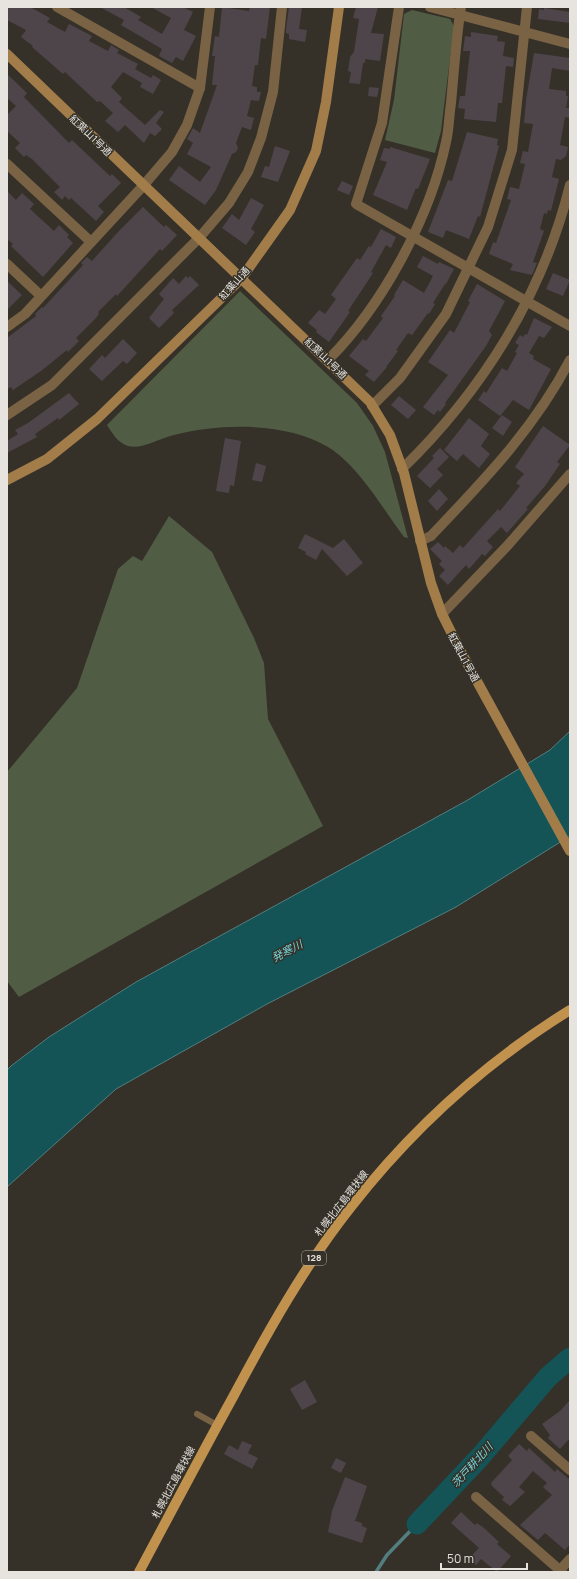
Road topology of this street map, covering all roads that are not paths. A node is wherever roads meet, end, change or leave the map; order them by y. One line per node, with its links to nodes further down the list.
1 (57, 7): 12 (street)
2 (282, 7): 17 (street)
3 (339, 7): 21 (street, 紅葉山通)
4 (399, 7): 16 (street)
5 (430, 7): 8 (street)
6 (527, 7): 9 (street)
7 (209, 8): 12 (street)
8 (460, 11): 9 (street); 16 (street)
9 (523, 32): 10 (street); 20 (street)
10 (570, 44)
11 (7, 54): 15 (street, 紅葉山1号通)
12 (200, 88): 15 (street)
13 (7, 164): 18 (street)
14 (570, 185): 23 (street)
15 (143, 186): 17 (street, 紅葉山1号通); 18 (street)
16 (413, 236): 20 (street); 26 (street)
17 (199, 238): 21 (street, 紅葉山1号通); 29 (street)
18 (92, 242): 22 (street)
19 (7, 264): 22 (street)
20 (468, 269): 23 (street); 28 (street)
21 (241, 279): 26 (street, 紅葉山1号通); 32 (street, 紅葉山通)
22 (42, 296): 25 (street)
23 (526, 302): 24 (street); 30 (street)
24 (570, 326)
25 (7, 327)
26 (328, 360): 28 (street, 紅葉山1号通)
27 (570, 360): 33 (street)
28 (372, 406): 30 (street, 紅葉山1号通)
29 (7, 415)
30 (402, 469): 33 (street, 紅葉山1号通)
31 (570, 474): 34 (street)
32 (7, 480)
33 (420, 541): 34 (street, 紅葉山1号通)
34 (442, 614): 35 (street, 紅葉山1号通)
35 (570, 851)
36 (570, 1010): 38 (main road, 札幌北広島環状線 / 128)
37 (197, 1414): 38 (lane)
38 (217, 1425): 44 (main road, 札幌北広島環状線 / 128)
39 (531, 1436): 40 (street)
40 (568, 1464)
41 (476, 1497): 43 (street)
42 (570, 1559): 43 (street)
43 (561, 1571)
44 (139, 1572)

